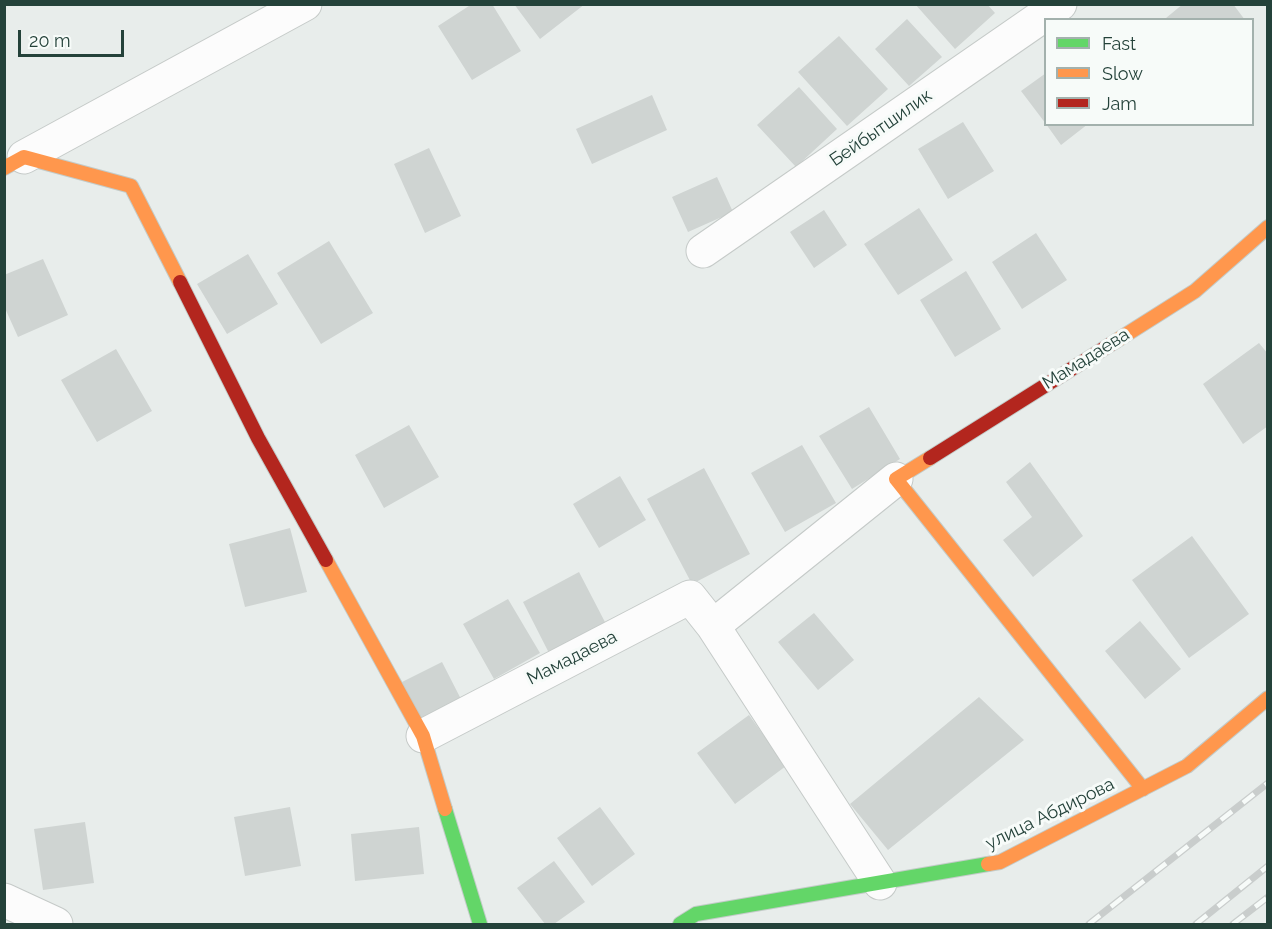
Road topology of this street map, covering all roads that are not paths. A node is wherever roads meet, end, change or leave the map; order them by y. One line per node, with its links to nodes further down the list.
1 (304, 4): 3 (street)
2 (1060, 4): 5 (street, Бейбытшилик)
3 (14, 162): 9 (street)
4 (1268, 227): 6 (street, Мамадаева)
5 (703, 251)
6 (896, 479): 7 (street, Мамадаева); 10 (street)
7 (713, 626): 9 (street, Мамадаева); 11 (street, Мамадаева)
8 (1268, 698): 10 (street, улица Абдирова)
9 (423, 736): 14 (street)
10 (1143, 789): 11 (street, улица Абдирова)
11 (880, 883): 15 (street, улица Абдирова)
12 (4, 900): 13 (street)
13 (57, 924)
14 (480, 924)
15 (680, 924)

